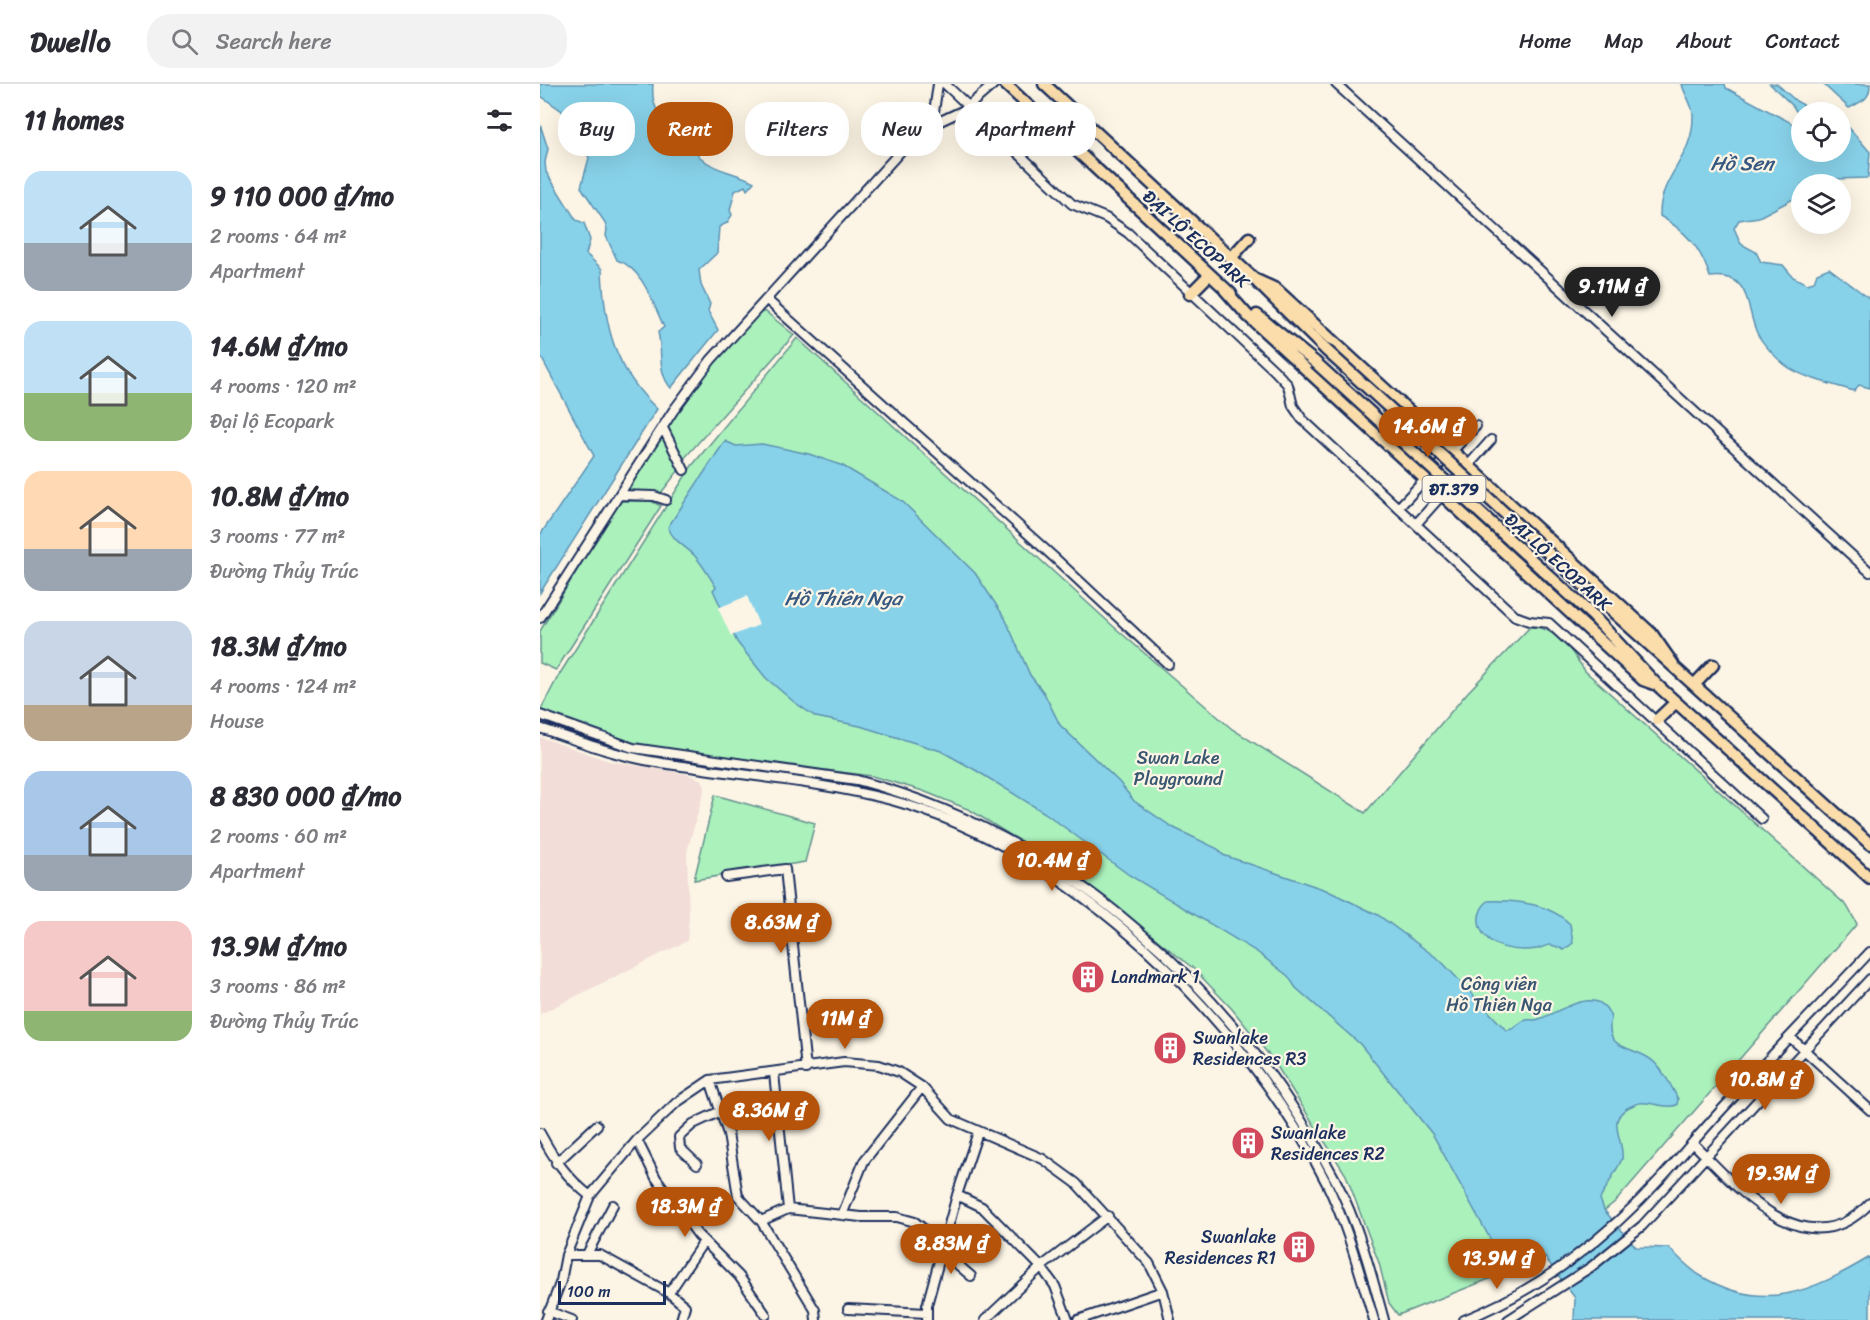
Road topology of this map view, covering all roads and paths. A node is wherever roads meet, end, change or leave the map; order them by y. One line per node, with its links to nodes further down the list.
1 (938, 84): 7 (street)
2 (945, 84): 8 (street)
3 (994, 84): 9 (street)
4 (1005, 84): 14 (highway, ĐẠI LỘ ECOPARK / ĐT.379)
5 (1044, 84): 13 (highway, ĐẠI LỘ ECOPARK / ĐT.379)
6 (1336, 84): 31 (street)
7 (935, 102)
8 (964, 102)
9 (974, 102)
10 (897, 156): 18 (street)
11 (1021, 156): 17 (street)
12 (1249, 238): 13 (highway)
13 (1231, 258): 15 (highway, ĐẠI LỘ ECOPARK / ĐT.379)
14 (1209, 275): 16 (highway, ĐẠI LỘ ECOPARK / ĐT.379); 17 (highway)
15 (1254, 279): 22 (highway); 34 (highway, ĐẠI LỘ ECOPARK / ĐT.379, bridge)
16 (1226, 290): 25 (highway); 37 (highway, ĐẠI LỘ ECOPARK / ĐT.379, bridge)
17 (1190, 294): 29 (street)
18 (767, 300): 20 (street); 33 (street)
19 (1476, 426): 22 (street)
20 (663, 428): 24 (street); 27 (street)
21 (1491, 441): 23 (street)
22 (1452, 451): 23 (highway); 25 (street)
23 (1468, 466): 26 (street); 34 (highway)
24 (684, 470)
25 (1426, 479): 26 (highway); 29 (street)
26 (1443, 494): 30 (street); 37 (highway)
27 (620, 495): 28 (street); 32 (street)
28 (666, 500)
29 (1399, 507): 30 (street)
30 (1417, 523): 40 (street)
31 (1870, 572)
32 (540, 618)
33 (1168, 664)
34 (1672, 664): 36 (highway, ĐẠI LỘ ECOPARK / ĐT.379)
35 (1713, 665): 36 (highway)
36 (1695, 684): 48 (highway, ĐẠI LỘ ECOPARK / ĐT.379)
37 (1657, 685): 38 (highway, ĐẠI LỘ ECOPARK / ĐT.379)
38 (1676, 702): 40 (highway); 50 (highway, ĐẠI LỘ ECOPARK / ĐT.379)
39 (540, 715): 42 (street)
40 (1657, 720): 47 (street)
41 (540, 728): 43 (street)
42 (633, 748): 43 (street); 44 (street)
43 (630, 757): 44 (street)
44 (781, 773): 45 (street); 46 (street)
45 (934, 805): 46 (street); 51 (street)
46 (931, 814): 51 (street)
47 (1762, 819)
48 (1870, 844)
49 (726, 877): 56 (street)
50 (1870, 878)
51 (1127, 927): 60 (street); 61 (street)
52 (1870, 952): 54 (street)
53 (1870, 979): 55 (street)
54 (1790, 1037): 55 (street); 68 (street)
55 (1806, 1051): 62 (street); 69 (street)
56 (806, 1069): 57 (street); 59 (street)
57 (774, 1073): 58 (street); 76 (street)
58 (711, 1080): 63 (street); 67 (street)
59 (922, 1087): 65 (street); 77 (street)
60 (1287, 1098): 61 (street); 79 (street)
61 (1279, 1103): 81 (street)
62 (1870, 1110)
63 (721, 1111): 71 (street); 80 (street)
64 (597, 1125): 70 (street)
65 (978, 1132): 72 (street); 78 (street)
66 (541, 1138): 70 (street)
67 (637, 1140): 73 (street); 82 (street)
68 (1692, 1143): 69 (street); 94 (street)
69 (1705, 1156): 74 (street); 106 (street)
70 (556, 1163): 73 (street)
71 (697, 1164)
72 (957, 1195): 83 (street); 86 (street)
73 (590, 1196): 85 (street)
74 (1870, 1203)
75 (613, 1204): 84 (street)
76 (788, 1209): 77 (street); 80 (street)
77 (842, 1215): 83 (street)
78 (1108, 1216): 86 (street); 88 (street)
79 (1351, 1217): 81 (street); 104 (street)
80 (761, 1221): 98 (street)
81 (1341, 1221): 103 (street)
82 (704, 1241): 89 (street); 92 (street)
83 (944, 1249): 87 (street); 93 (street)
84 (587, 1254): 85 (street); 89 (street)
85 (566, 1255): 91 (street)
86 (1041, 1267): 99 (street); 100 (street)
87 (971, 1276)
88 (1163, 1291): 101 (street); 102 (street)
89 (669, 1293): 97 (street)
90 (848, 1309): 93 (street)
91 (548, 1311): 95 (street); 96 (street)
92 (766, 1315)
93 (927, 1316)
94 (1474, 1318): 105 (street)
95 (546, 1320)
96 (572, 1320)
97 (681, 1320)
98 (816, 1320)
99 (985, 1320)
100 (1068, 1320)
101 (1078, 1320)
102 (1170, 1320)
103 (1374, 1320)
104 (1384, 1320)
105 (1464, 1320)
106 (1508, 1320)

